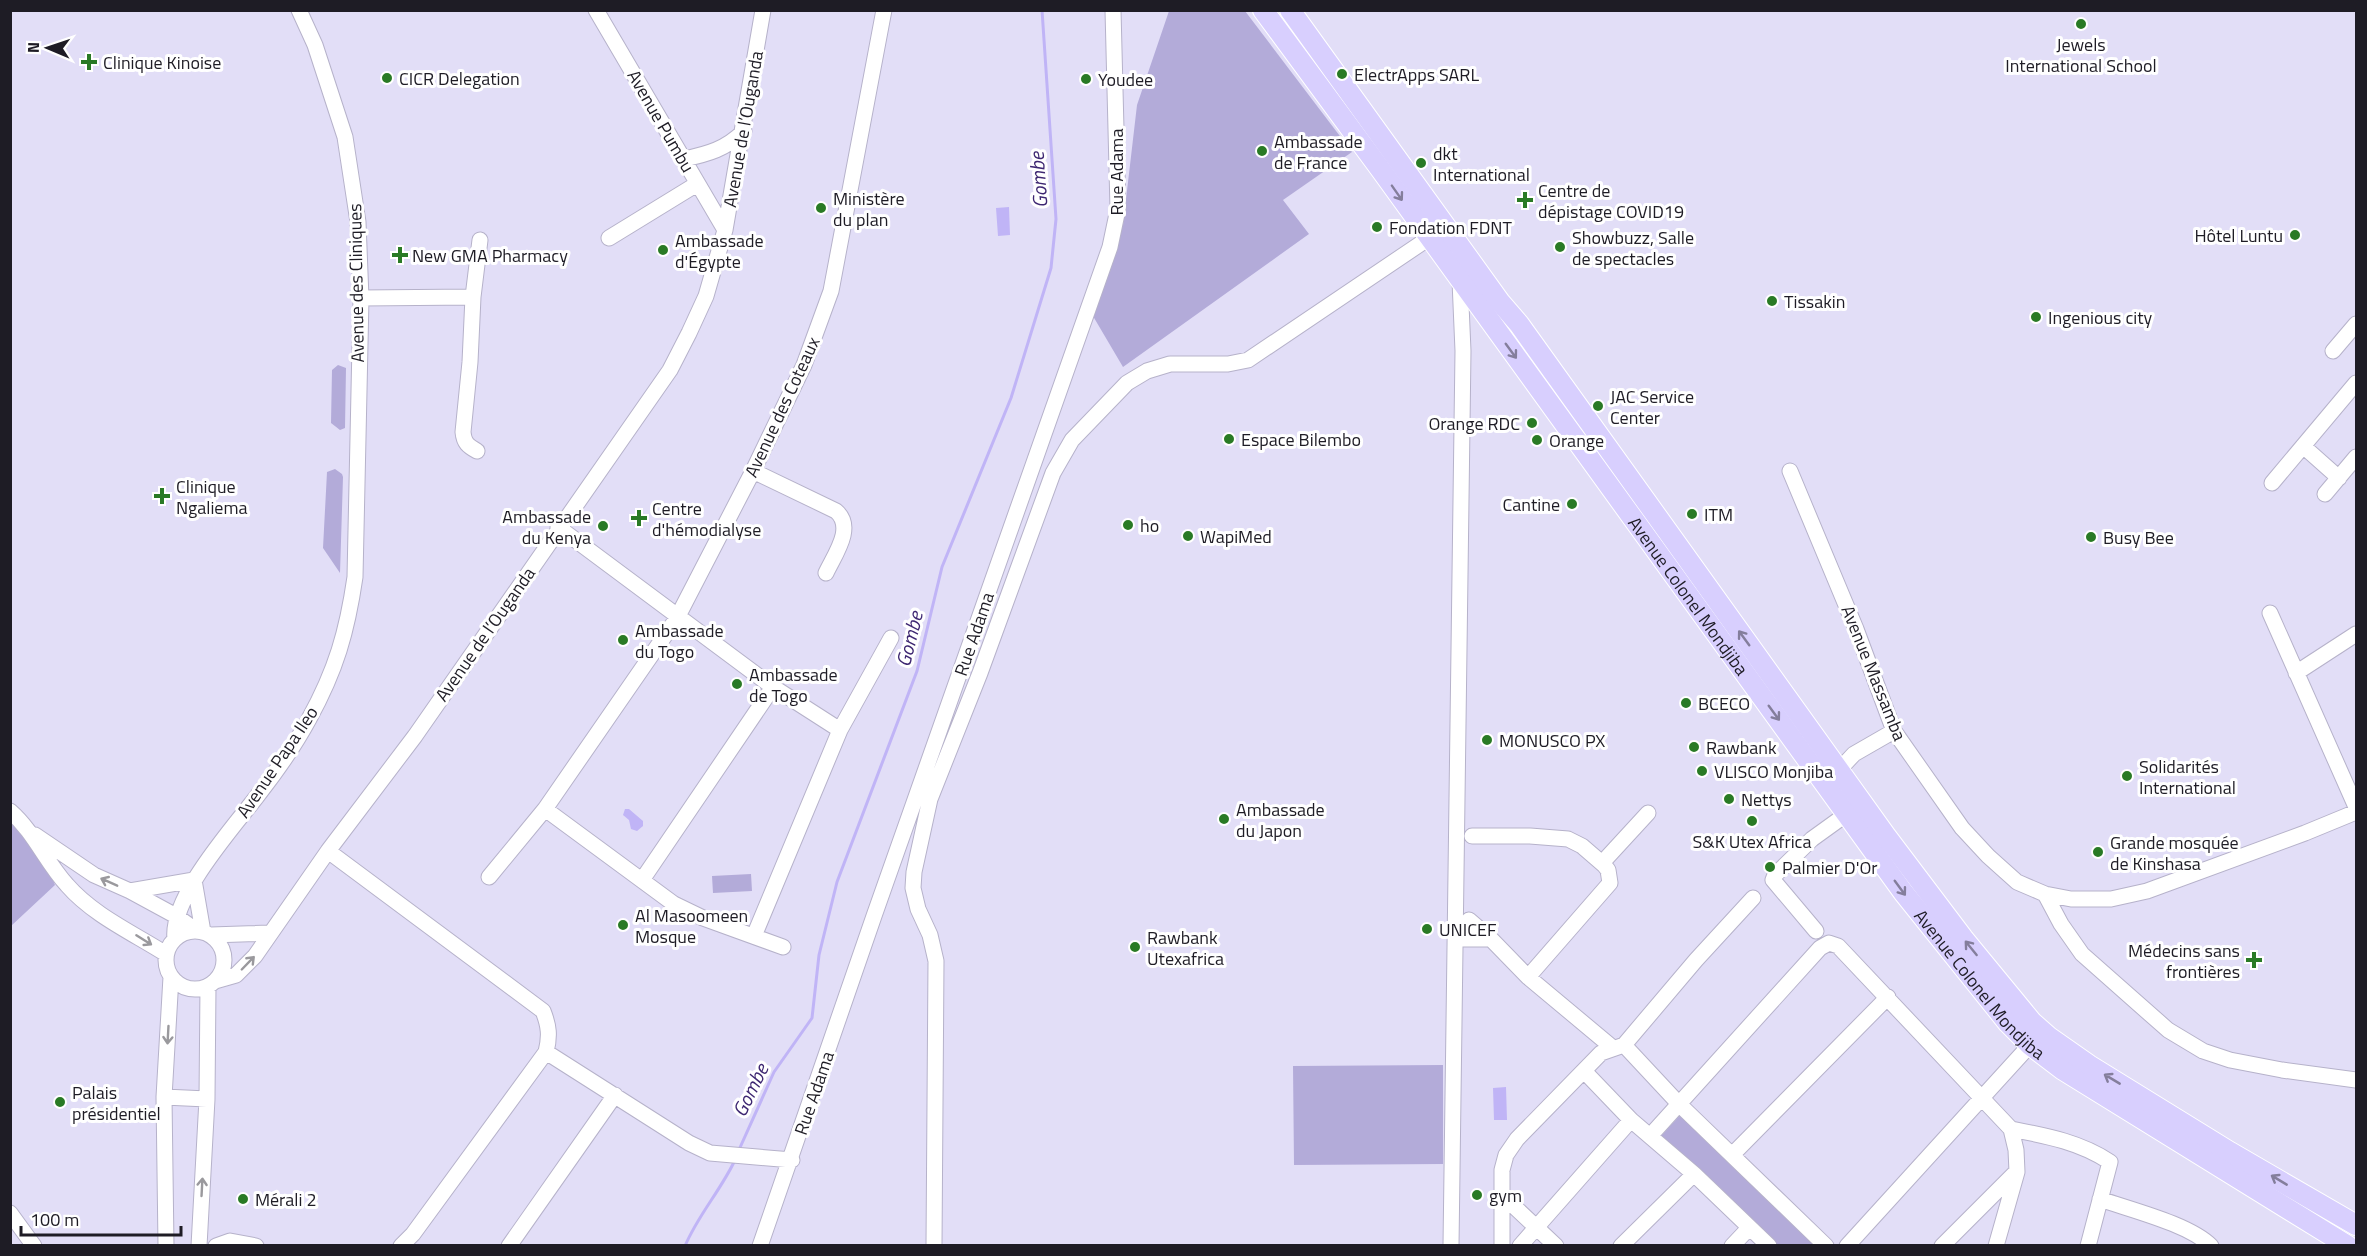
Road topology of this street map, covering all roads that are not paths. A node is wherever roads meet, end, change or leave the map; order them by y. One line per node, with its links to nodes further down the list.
1 (299, 10): 20 (street, Avenue des Cliniques)
2 (596, 10): 10 (street, Avenue Pumbu)
3 (763, 10): 9 (street, Avenue de l’Ouganda)
4 (884, 10): 28 (street, Avenue des Coteaux)
5 (1113, 10): 90 (street, Rue Adama)
6 (1265, 10): 11 (main road, Avenue Colonel Mondjiba)
7 (1285, 10): 11 (main road)
8 (1290, 10): 11 (main road, Avenue Colonel Mondjiba)
9 (744, 131): 10 (street); 13 (street, Avenue de l’Ouganda)
10 (684, 159): 12 (street, Avenue Pumbu)
11 (1389, 165): 15 (main road, Avenue Colonel Mondjiba, one-way to 15); 17 (main road, Avenue Colonel Mondjiba)
12 (697, 184): 13 (street, Avenue Pumbu); 14 (street)
13 (725, 230): 33 (street, Avenue de l’Ouganda)
14 (609, 238)
15 (1429, 238): 18 (main road, Avenue Colonel Mondjiba); 107 (street)
16 (480, 240): 19 (street)
17 (1477, 270): 18 (main road); 40 (main road, Avenue Colonel Mondjiba, one-way to 17)
18 (1460, 282): 40 (main road, Avenue Colonel Mondjiba, one-way to 40); 68 (street)
19 (473, 297): 20 (street); 25 (street)
20 (360, 298): 26 (street, Avenue des Cliniques)
21 (2356, 324): 22 (street)
22 (2333, 351)
23 (2356, 383): 24 (street)
24 (2303, 446): 30 (street); 31 (street)
25 (477, 451)
26 (356, 457): 56 (street, Avenue Papa Ileo)
27 (2356, 457): 30 (street)
28 (753, 471): 34 (street); 36 (street, Avenue des Coteaux)
29 (1790, 471): 43 (street, Avenue Massamba)
30 (2339, 478): 32 (street)
31 (2272, 483)
32 (2325, 494)
33 (558, 527): 36 (street); 53 (street, Avenue de l’Ouganda)
34 (826, 573)
35 (2270, 613): 39 (street)
36 (677, 618): 41 (street); 46 (street, Avenue des Coteaux)
37 (2356, 634): 39 (street)
38 (891, 638): 42 (street)
39 (2296, 673): 45 (street)
40 (1760, 677): 44 (main road, Avenue Colonel Mondjiba); 47 (main road, Avenue Colonel Mondjiba, one-way to 47)
41 (772, 687): 42 (street); 57 (street)
42 (840, 730): 66 (street)
43 (1894, 731): 44 (street); 59 (street, Avenue Massamba)
44 (1838, 771): 47 (main road, Avenue Colonel Mondjiba)
45 (2356, 807)
46 (545, 809): 55 (street, Avenue des Coteaux); 57 (street)
47 (1855, 809): 63 (street); 76 (main road, Avenue Colonel Mondjiba, one-way to 76); 96 (main road, Avenue Colonel Mondjiba, one-way to 47)
48 (10, 811): 51 (street)
49 (2356, 812): 59 (street, Avenue Massamba)
50 (1648, 813): 54 (street)
51 (27, 830): 58 (street, one-way to 51); 71 (street, one-way to 71)
52 (1472, 836): 54 (street)
53 (328, 851): 65 (street, Avenue de l’Ouganda); 78 (street)
54 (1602, 863): 73 (street)
55 (489, 877)
56 (194, 880): 58 (street); 61 (street, Avenue Papa Ileo); 64 (street)
57 (642, 880): 66 (street)
58 (130, 891): 61 (street)
59 (2045, 894): 80 (street)
60 (1753, 898): 77 (street)
61 (176, 916): 64 (street); 67 (street, Avenue Papa Ileo)
62 (1468, 920): 69 (street)
63 (1816, 931)
64 (204, 933): 65 (street); 67 (street); 74 (street)
65 (270, 933): 74 (street, Avenue de l’Ouganda, one-way to 65)
66 (754, 936): 70 (street)
67 (175, 939): 71 (street)
68 (1455, 939): 69 (street); 108 (street)
69 (1491, 939): 73 (street)
70 (783, 947)
71 (166, 954): 72 (street)
72 (171, 976): 74 (street); 82 (street, one-way to 82)
73 (1528, 977): 77 (street)
74 (212, 983): 83 (street)
75 (1888, 997): 84 (street); 85 (street); 89 (street)
76 (2030, 1045): 84 (street); 121 (main road, Avenue Colonel Mondjiba)
77 (1618, 1046): 79 (street); 85 (street)
78 (546, 1052): 81 (street); 104 (street)
79 (1584, 1071): 86 (street); 93 (street)
80 (2356, 1080)
81 (615, 1095): 90 (street); 105 (street)
82 (164, 1097): 83 (street); 100 (street)
83 (207, 1099): 101 (street, one-way to 83)
84 (1980, 1099): 87 (street); 116 (street)
85 (1680, 1105): 88 (street); 89 (street)
86 (1631, 1120): 88 (street); 97 (street)
87 (2011, 1130): 91 (street); 94 (street)
88 (1650, 1136): 92 (street)
89 (1732, 1155): 115 (street)
90 (792, 1160): 106 (street, Rue Adama)
91 (2017, 1172): 117 (street); 118 (street)
92 (1694, 1174): 98 (street); 112 (street)
93 (1501, 1194): 97 (street); 109 (street)
94 (2100, 1199): 119 (street); 120 (street)
95 (10, 1213): 99 (street)
96 (2356, 1225)
97 (1537, 1226): 110 (street); 111 (street)
98 (1749, 1227): 113 (street); 114 (street)
99 (34, 1245)
100 (166, 1245)
101 (199, 1245)
102 (216, 1245): 103 (street)
103 (256, 1245)
104 (401, 1245)
105 (509, 1245)
106 (760, 1245)
107 (934, 1245)
108 (1450, 1245)
109 (1502, 1245)
110 (1520, 1245)
111 (1557, 1245)
112 (1621, 1245)
113 (1732, 1245)
114 (1768, 1245)
115 (1826, 1245)
116 (1847, 1245)
117 (1942, 1245)
118 (1996, 1245)
119 (2088, 1245)
120 (2211, 1245)
121 (2348, 1245)

